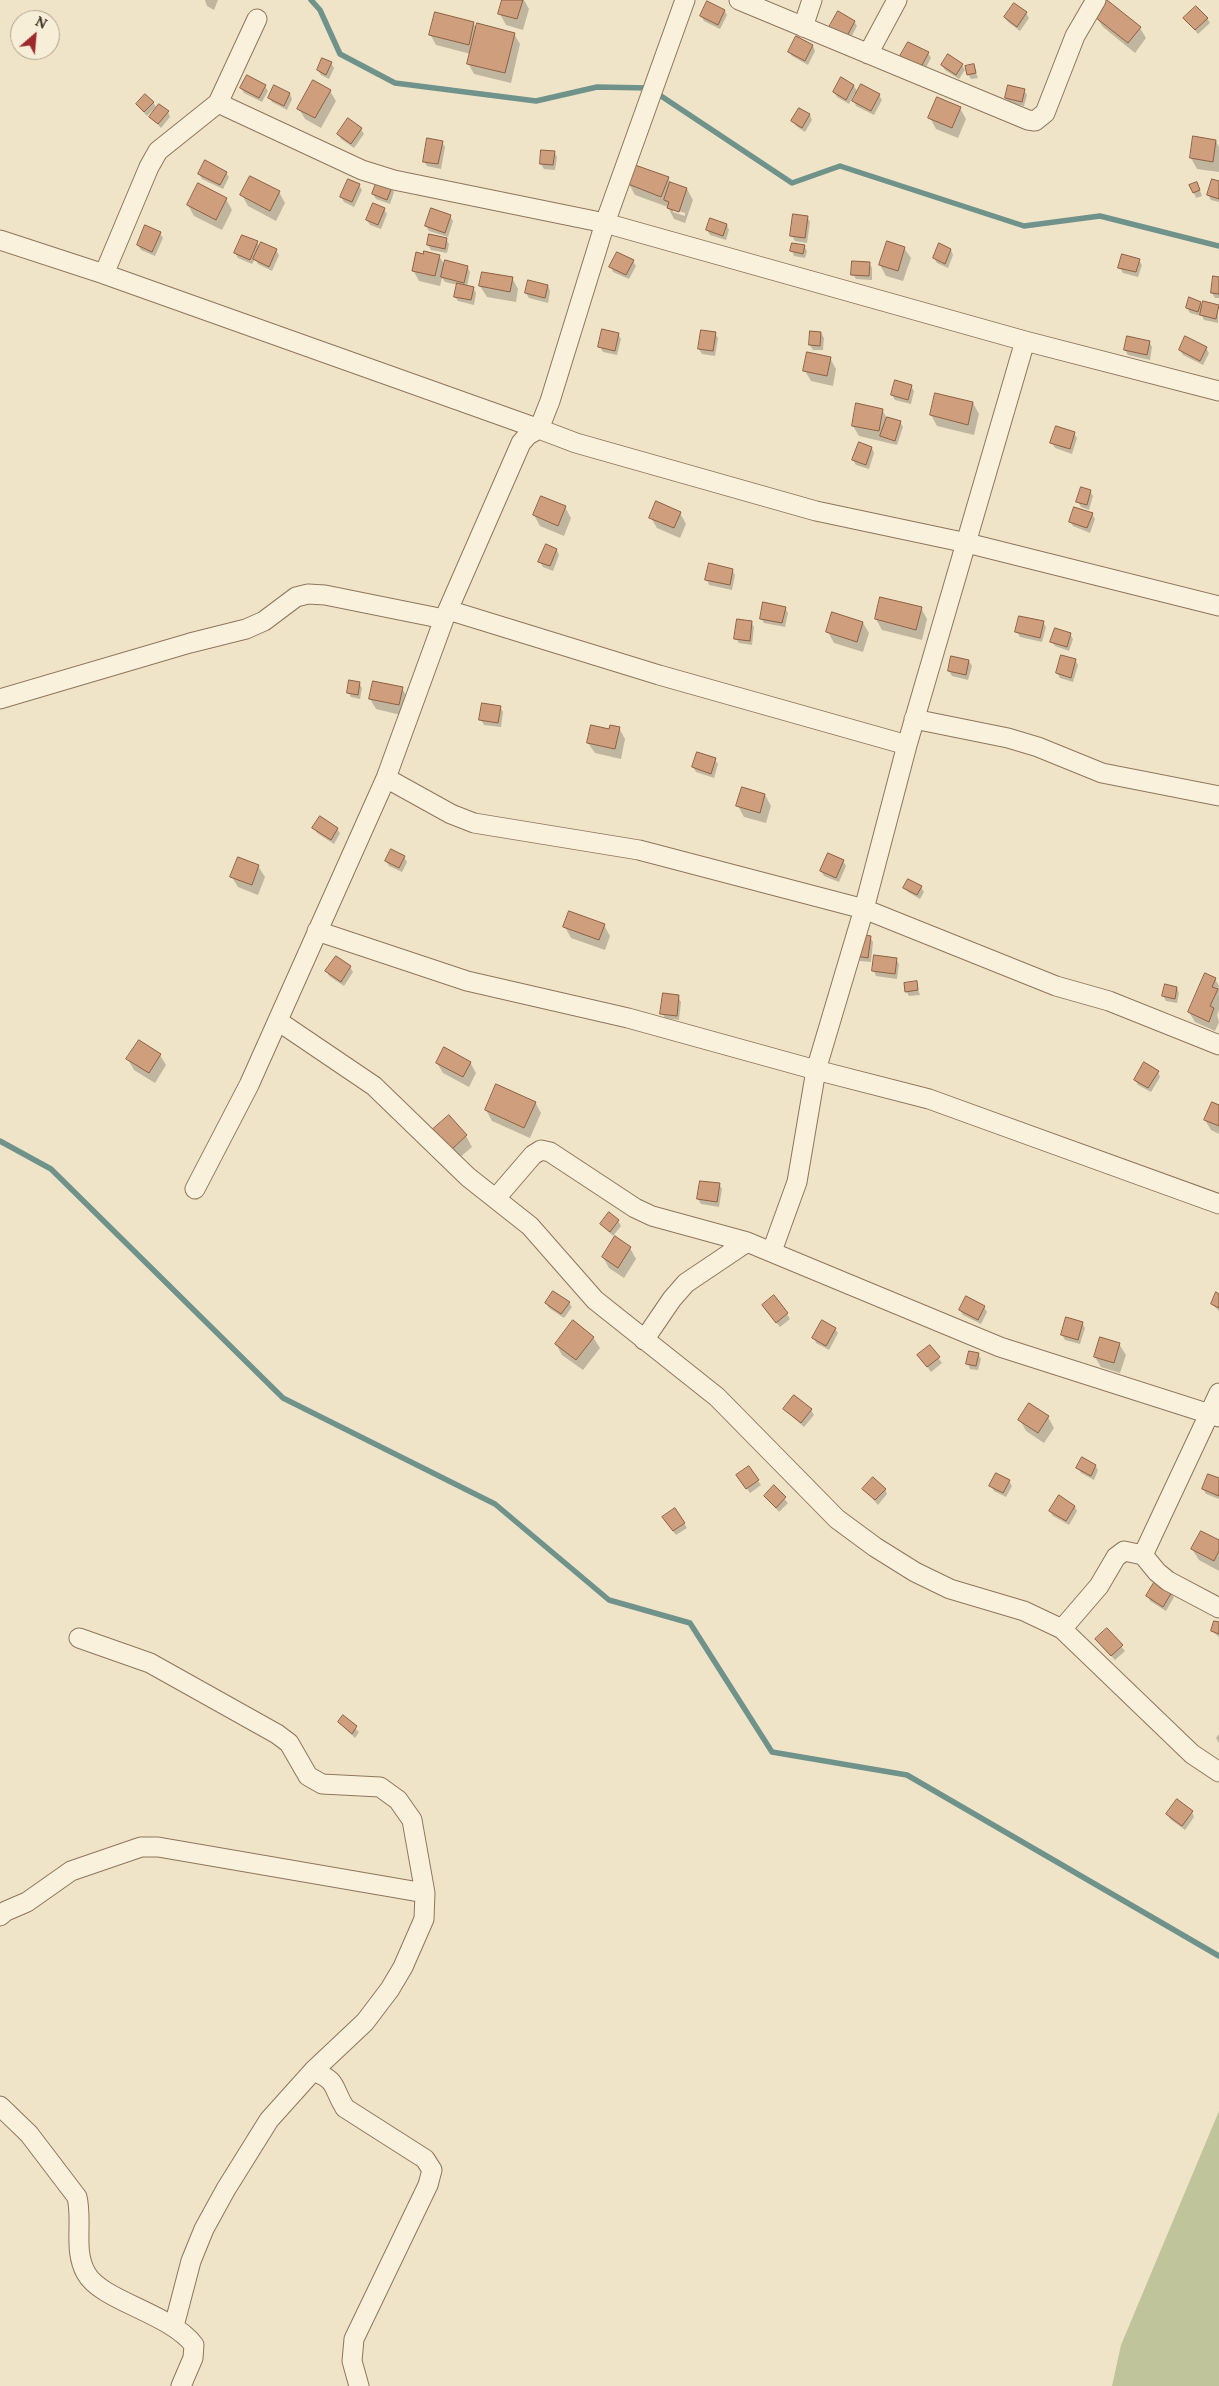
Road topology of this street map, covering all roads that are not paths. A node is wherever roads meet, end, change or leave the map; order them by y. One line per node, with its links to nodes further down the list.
1 (685, 0): 10 (street)
2 (739, 0): 7 (street)
3 (812, 0): 7 (street)
4 (897, 0): 8 (street)
5 (1096, 0): 8 (street)
6 (257, 19): 9 (street)
7 (803, 27): 8 (street)
8 (868, 54)
9 (218, 103): 10 (street); 12 (street)
10 (605, 223): 13 (street); 15 (street)
11 (0, 240): 12 (street)
12 (104, 274): 15 (street)
13 (1025, 341): 14 (street); 16 (street)
14 (1219, 391)
15 (539, 429): 16 (street); 18 (street)
16 (967, 544): 17 (street); 20 (street)
17 (1219, 606)
18 (446, 614): 19 (street); 21 (street); 22 (street)
19 (0, 699)
20 (914, 719): 21 (street); 23 (street)
21 (907, 745): 24 (street)
22 (386, 778): 24 (street); 25 (street)
23 (1219, 796)
24 (864, 909): 27 (street); 28 (street)
25 (317, 931): 26 (street); 28 (street)
26 (278, 1021): 29 (street); 30 (street)
27 (1219, 1045)
28 (816, 1070): 31 (street); 33 (street)
29 (195, 1189)
30 (496, 1198): 32 (street); 34 (street)
31 (1219, 1204)
32 (747, 1242): 33 (street); 34 (street)
33 (772, 1251): 36 (street)
34 (644, 1340): 39 (street)
35 (1219, 1393): 36 (street)
36 (1215, 1416): 37 (street)
37 (1143, 1555): 38 (street); 39 (street)
38 (1219, 1608)
39 (1062, 1628): 41 (street)
40 (79, 1638): 42 (street)
41 (1219, 1772)
42 (425, 1893): 43 (street); 44 (street)
43 (2, 1909)
44 (313, 2071): 46 (street); 48 (street)
45 (0, 2106): 46 (street)
46 (174, 2326): 47 (street)
47 (181, 2386)
48 (359, 2386)

